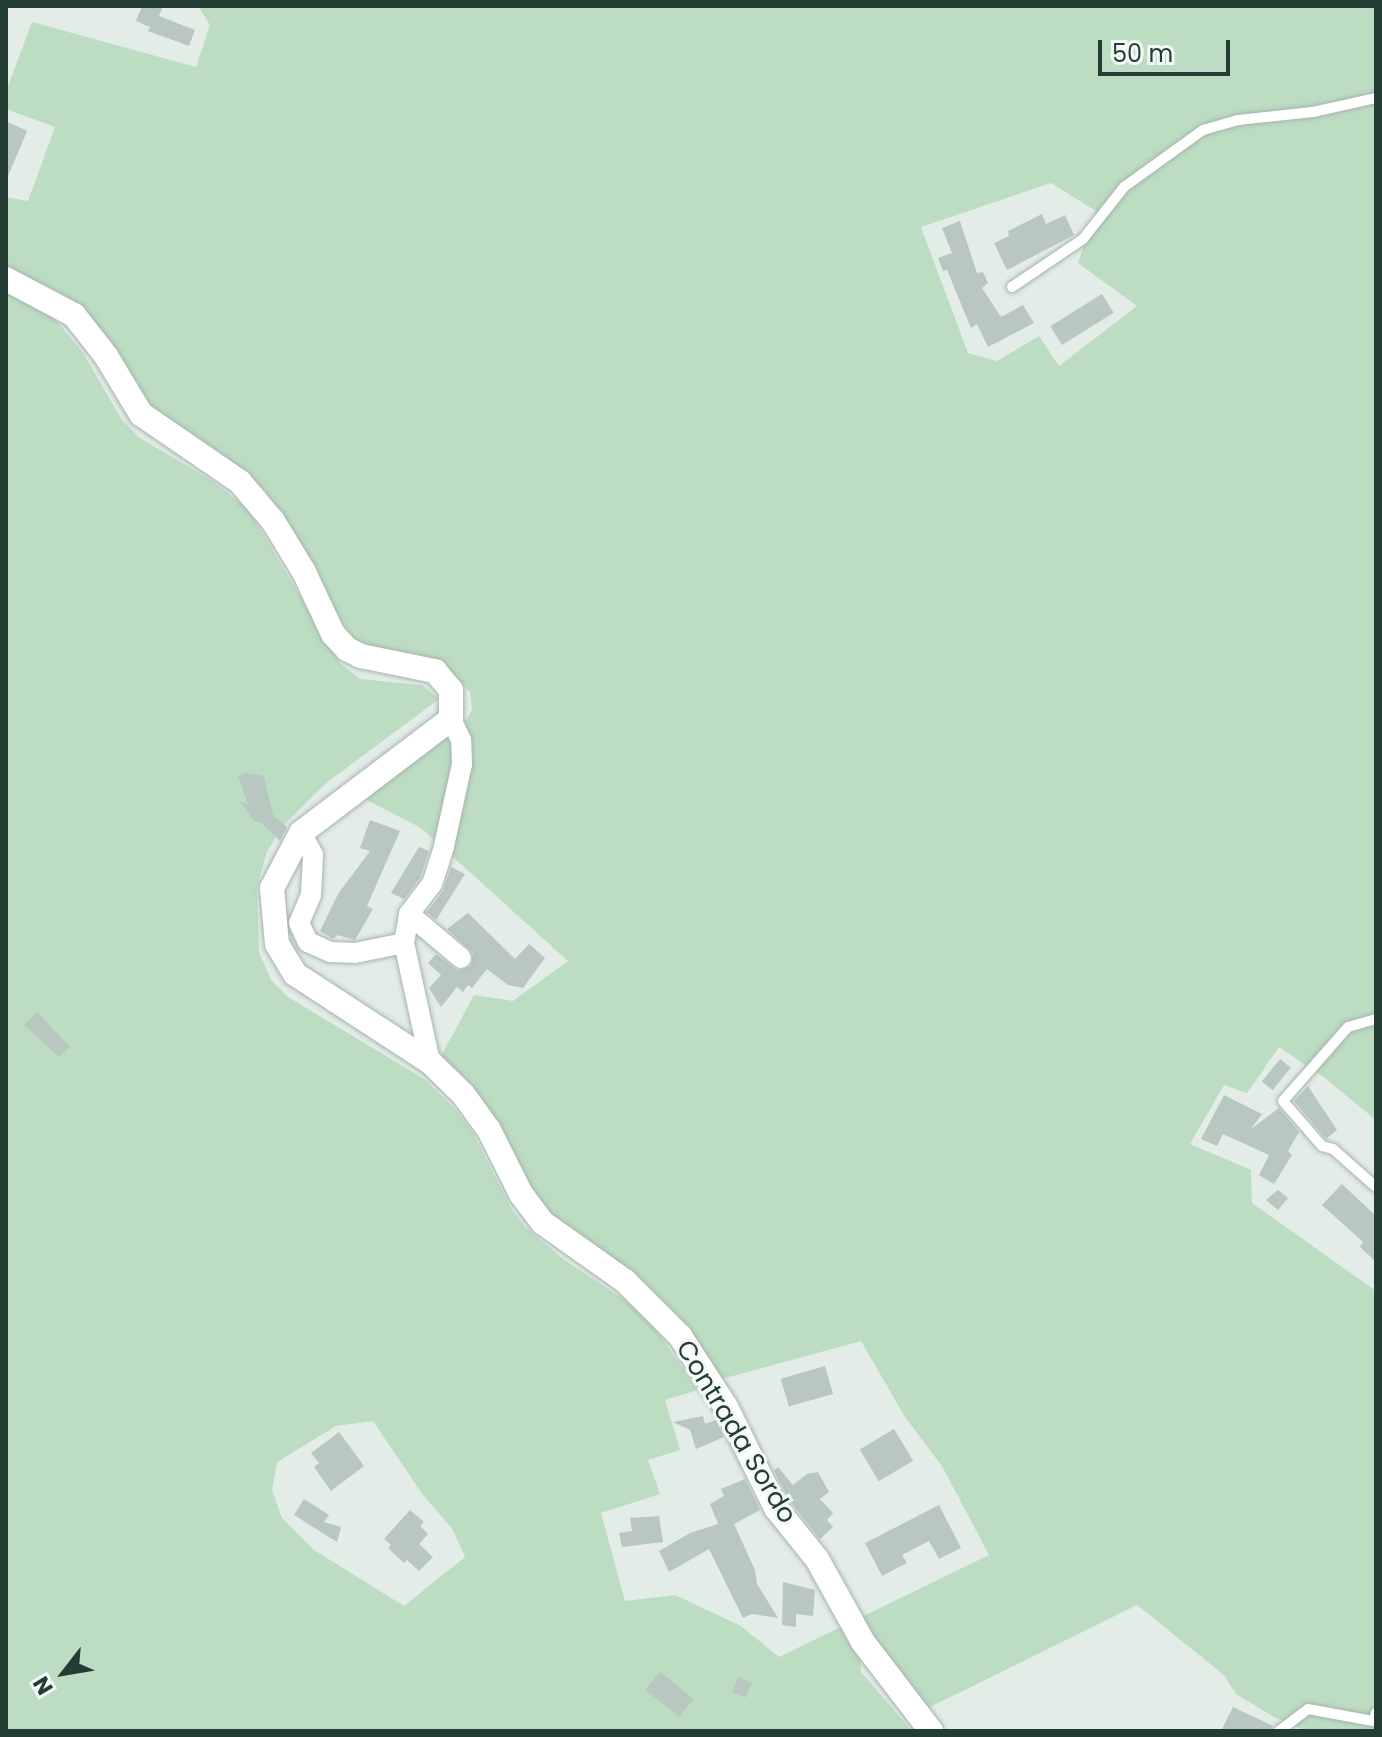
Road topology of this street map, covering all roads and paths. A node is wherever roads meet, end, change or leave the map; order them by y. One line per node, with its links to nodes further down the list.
1 (1376, 98): 3 (lane)
2 (6, 279): 4 (street)
3 (1012, 287)
4 (451, 719): 5 (street, Contrada Sordo); 6 (street)
5 (301, 833): 7 (street); 10 (street, Contrada Sordo)
6 (409, 914): 7 (street); 8 (street)
7 (404, 943): 10 (street)
8 (461, 958)
9 (1376, 1019): 11 (lane)
10 (430, 1062): 13 (street, Contrada Sordo)
11 (1376, 1187)
12 (1374, 1722): 14 (lane)
13 (931, 1731)
14 (1279, 1731)

